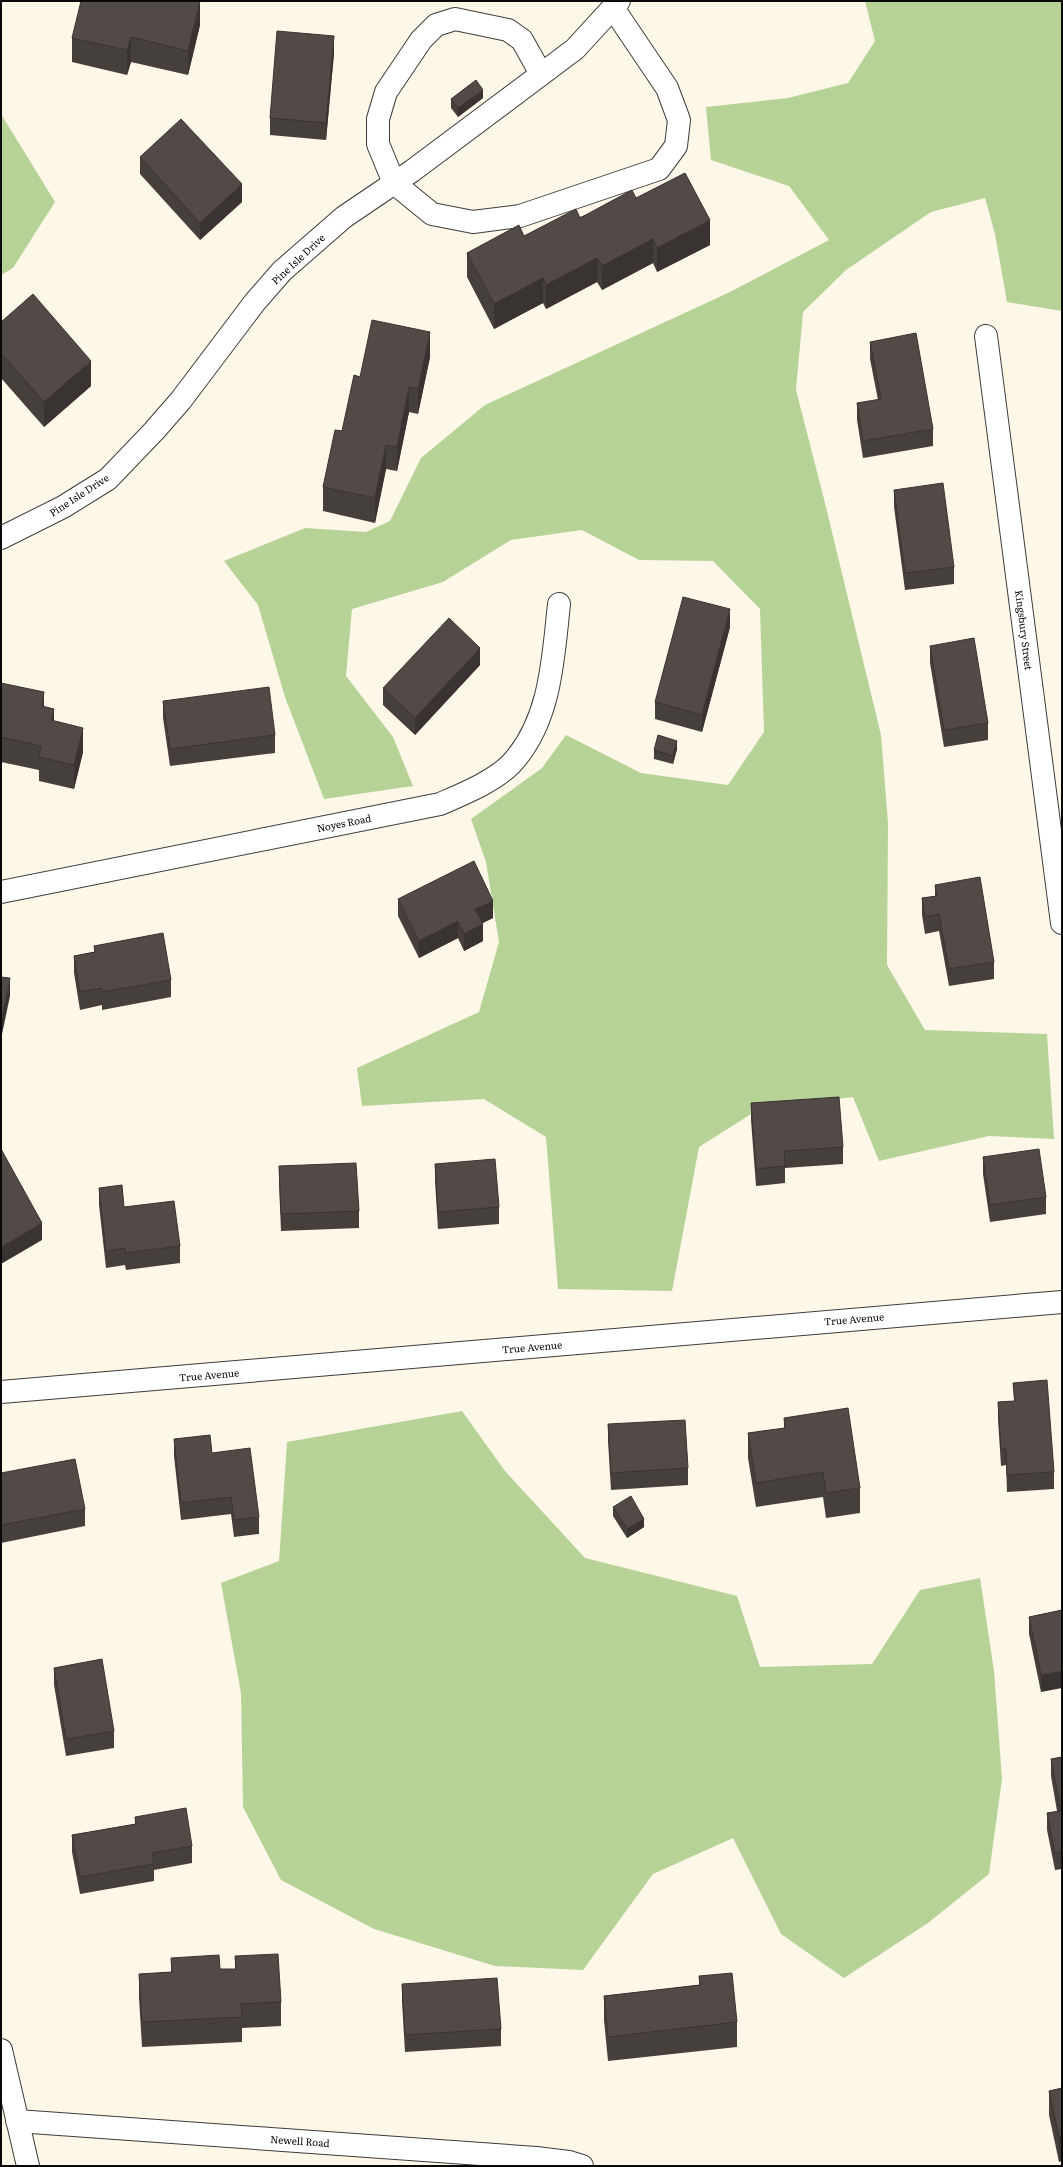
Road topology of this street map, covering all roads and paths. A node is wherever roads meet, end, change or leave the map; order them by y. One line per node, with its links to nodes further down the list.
1 (616, 4): 2 (street, Pine Isle Drive); 3 (street)
2 (541, 74): 3 (street, Pine Isle Drive); 3 (street)
3 (394, 183): 5 (street, Pine Isle Drive)
4 (986, 336): 8 (street, Kingsbury Street)
5 (1, 538)
6 (559, 604): 7 (street, Noyes Road)
7 (1, 892)
8 (1062, 923)
9 (1062, 1302): 10 (street, True Avenue)
10 (1, 1392)
11 (1, 2050): 12 (street)
12 (17, 2121): 13 (street); 14 (street, Newell Road)
13 (28, 2166)
14 (582, 2166)

